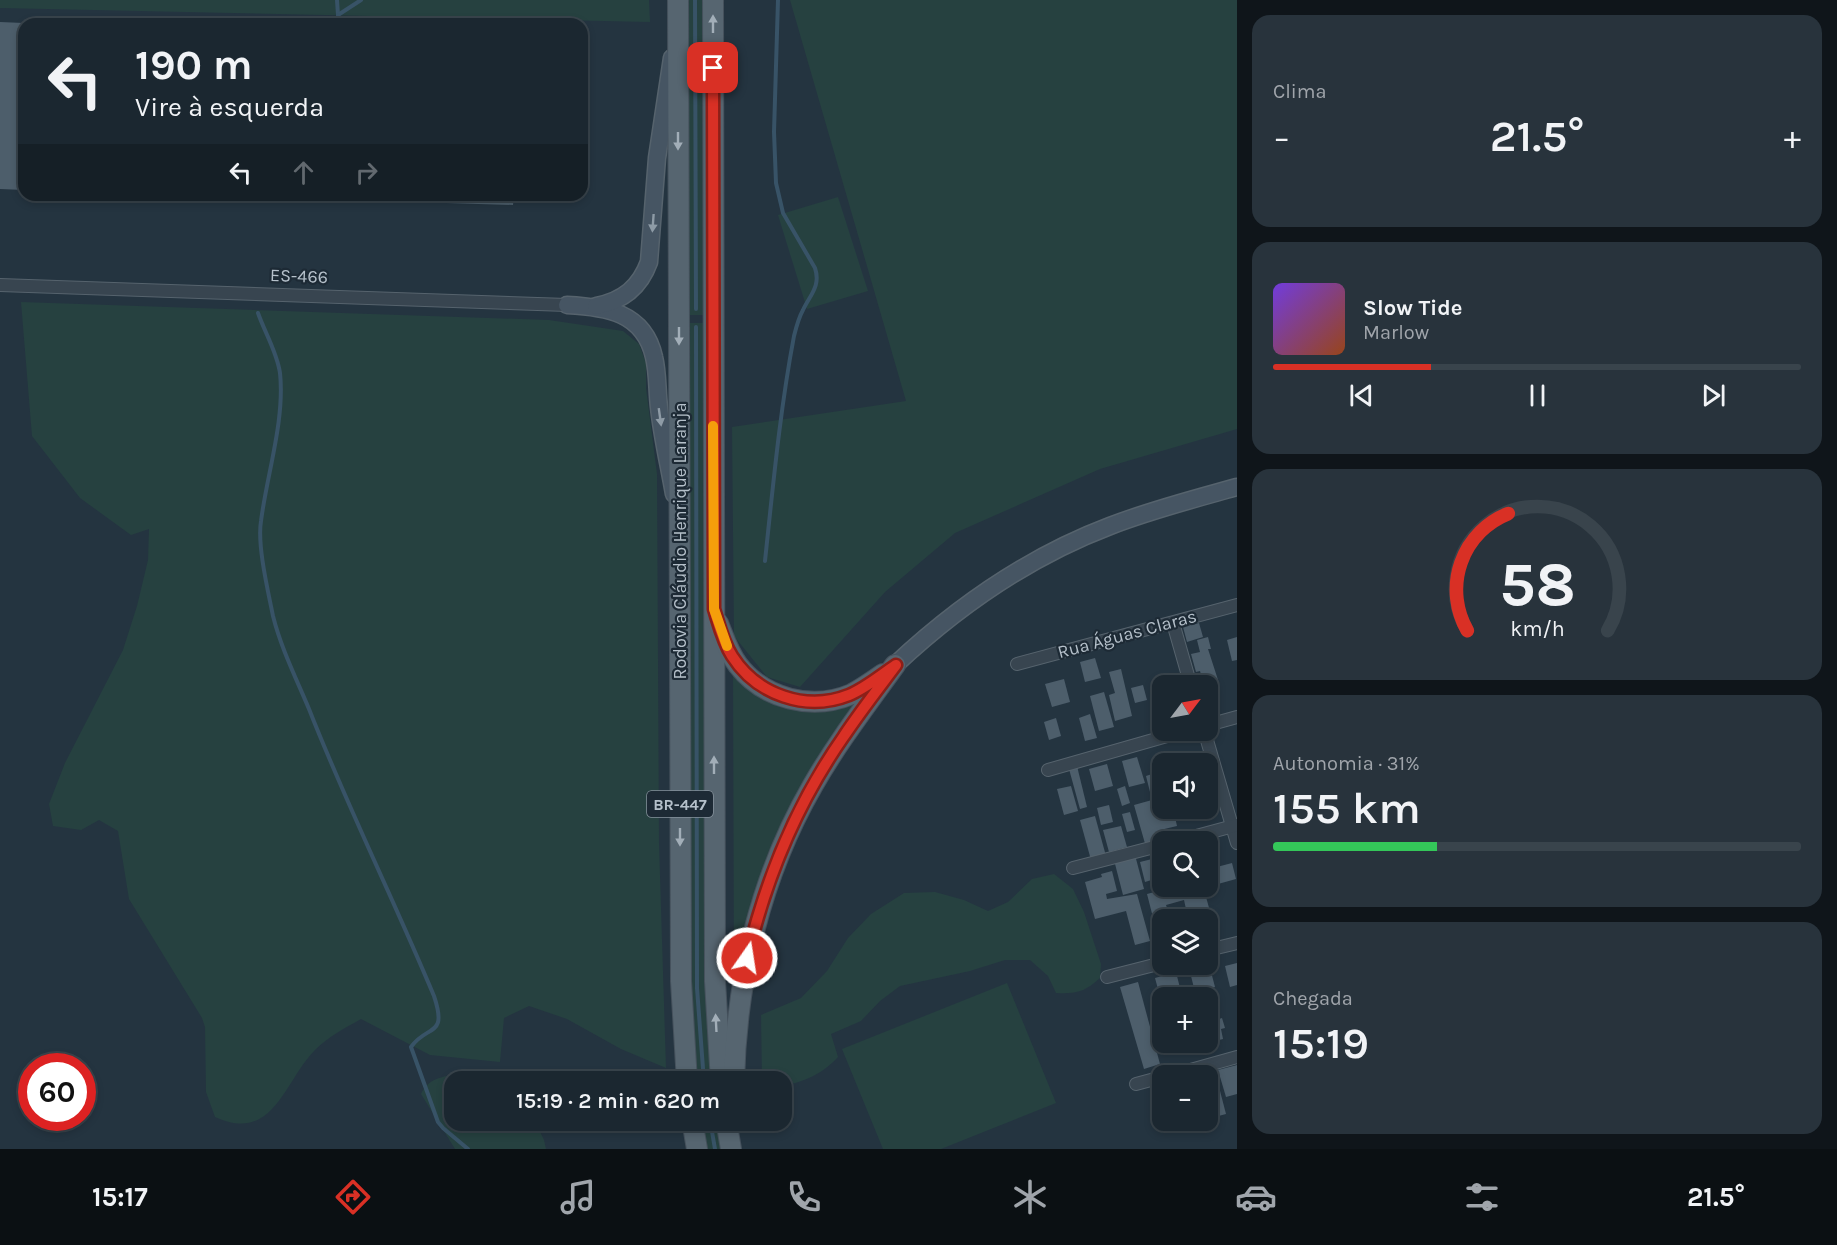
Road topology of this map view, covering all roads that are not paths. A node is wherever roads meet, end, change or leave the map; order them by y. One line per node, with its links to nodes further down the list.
1 (712, 0): 9 (main road, Rodovia Cláudio Henrique Laranja / BR-447, one-way to 1)
2 (678, 10): 5 (street, ES-466, one-way to 5); 7 (main road, Rodovia Cláudio Henrique Laranja / BR-447, one-way to 7)
3 (0, 285): 4 (street, ES-466)
4 (567, 305): 5 (street, ES-466)
5 (596, 306): 7 (street, ES-466, one-way to 7)
6 (1237, 487): 12 (street)
7 (680, 527): 30 (main road, Rodovia Cláudio Henrique Laranja / BR-447, one-way to 30)
8 (1237, 605): 10 (street, Rua Águas Claras)
9 (714, 609): 12 (main road); 31 (main road, Rodovia Cláudio Henrique Laranja / BR-447, one-way to 9)
10 (1173, 623): 11 (street, Rua Águas Claras); 13 (street)
11 (1017, 664)
12 (896, 665): 32 (main road)
13 (1188, 675)
14 (1237, 717): 15 (street)
15 (1218, 722)
16 (1152, 740): 18 (street)
17 (1208, 741): 19 (street)
18 (1048, 770)
19 (1235, 825): 20 (street); 21 (street)
20 (1213, 831)
21 (1237, 843)
22 (1152, 848): 23 (street)
23 (1072, 868)
24 (1237, 943): 25 (street)
25 (1218, 948)
26 (1152, 966): 27 (street)
27 (1107, 977)
28 (1237, 1057): 29 (street)
29 (1208, 1065)
30 (686, 1071)
31 (720, 1071)
32 (735, 1071)
33 (1152, 1080): 34 (street)
34 (1136, 1084)
35 (694, 1131): 38 (main road)
36 (728, 1131): 39 (main road)
37 (736, 1131): 40 (main road)
38 (697, 1149)
39 (731, 1149)
40 (737, 1149)

